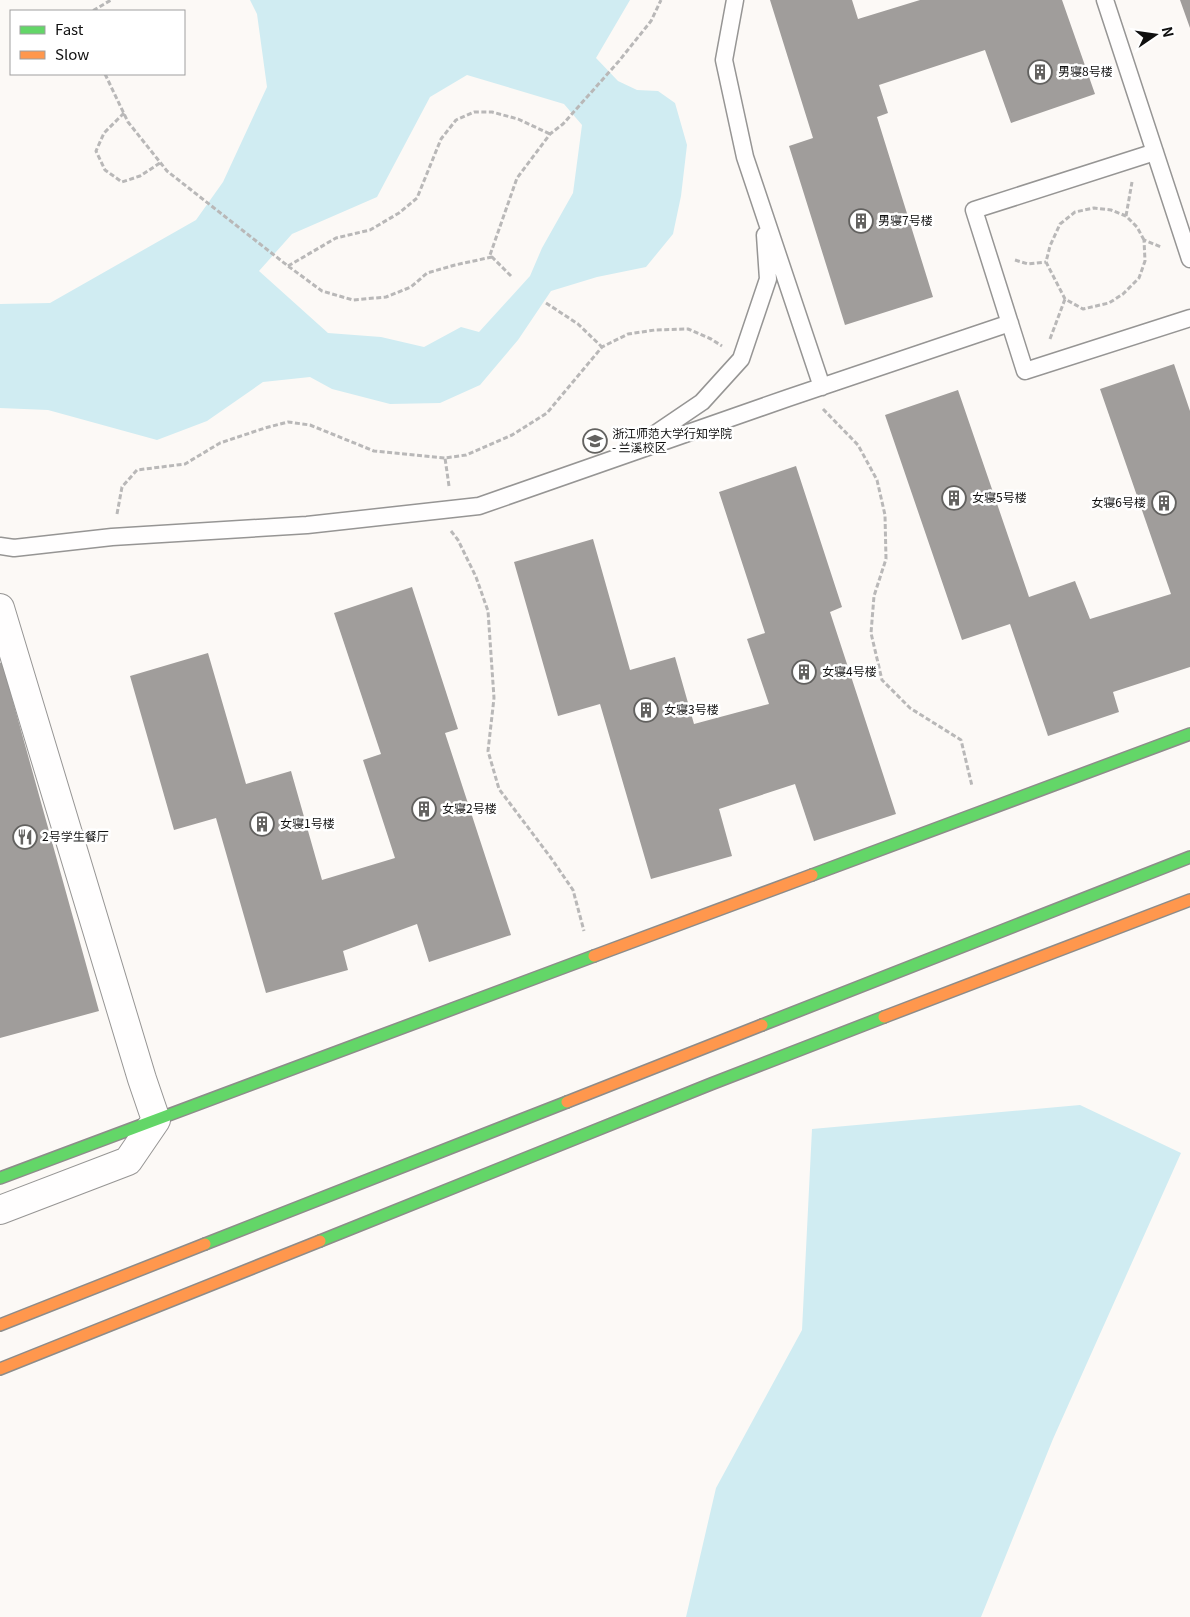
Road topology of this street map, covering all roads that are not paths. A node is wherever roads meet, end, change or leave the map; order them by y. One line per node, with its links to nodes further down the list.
1 (735, 0): 4 (lane)
2 (1105, 0): 3 (lane)
3 (1155, 152): 5 (lane); 7 (lane)
4 (763, 211): 8 (lane); 9 (lane)
5 (1190, 259)
6 (1190, 318): 7 (lane)
7 (1010, 323): 8 (lane)
8 (815, 389): 9 (lane)
9 (624, 455): 10 (lane)
10 (0, 546)
11 (0, 608): 15 (street)
12 (1190, 734): 15 (street)
13 (1190, 857): 18 (street)
14 (1190, 900): 19 (street)
15 (156, 1120): 16 (street); 17 (street)
16 (0, 1178)
17 (0, 1210)
18 (0, 1325)
19 (0, 1368)

